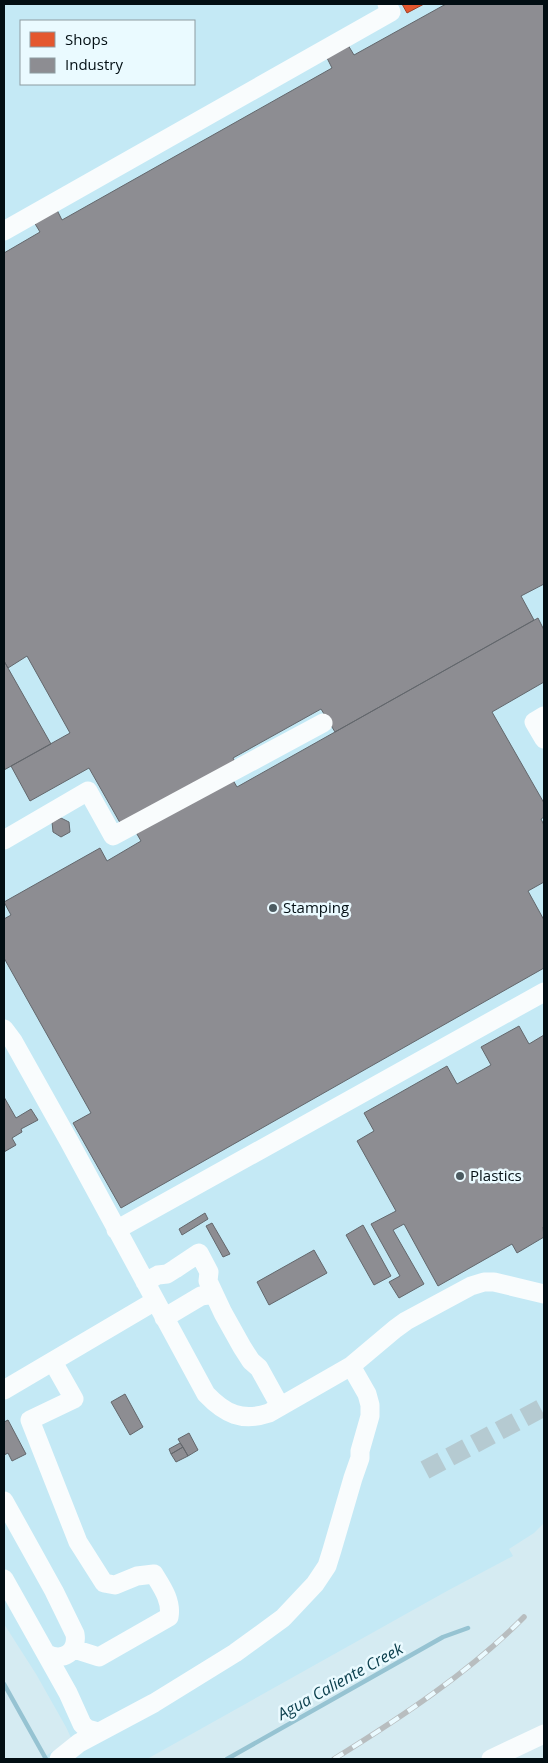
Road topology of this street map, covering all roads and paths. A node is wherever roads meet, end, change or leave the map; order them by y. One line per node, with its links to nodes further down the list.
1 (386, 4): 2 (lane)
2 (4, 231)
3 (544, 716): 5 (lane)
4 (323, 723): 6 (lane)
5 (544, 739)
6 (4, 840)
7 (544, 992): 9 (lane)
8 (4, 1029): 9 (lane)
9 (116, 1230): 10 (lane)
10 (144, 1282): 11 (lane); 13 (lane)
11 (214, 1294): 14 (lane); 18 (lane)
12 (544, 1294): 16 (lane)
13 (154, 1301): 14 (lane); 15 (lane)
14 (164, 1318): 18 (lane)
15 (53, 1362): 17 (lane); 21 (lane)
16 (351, 1366): 18 (lane); 23 (lane)
17 (4, 1390)
18 (280, 1406)
19 (4, 1500): 21 (lane)
20 (4, 1579): 22 (lane)
21 (74, 1648): 22 (lane)
22 (48, 1654): 23 (lane)
23 (98, 1732): 25 (lane)
24 (544, 1734): 26 (lane)
25 (59, 1759)
26 (491, 1759)

